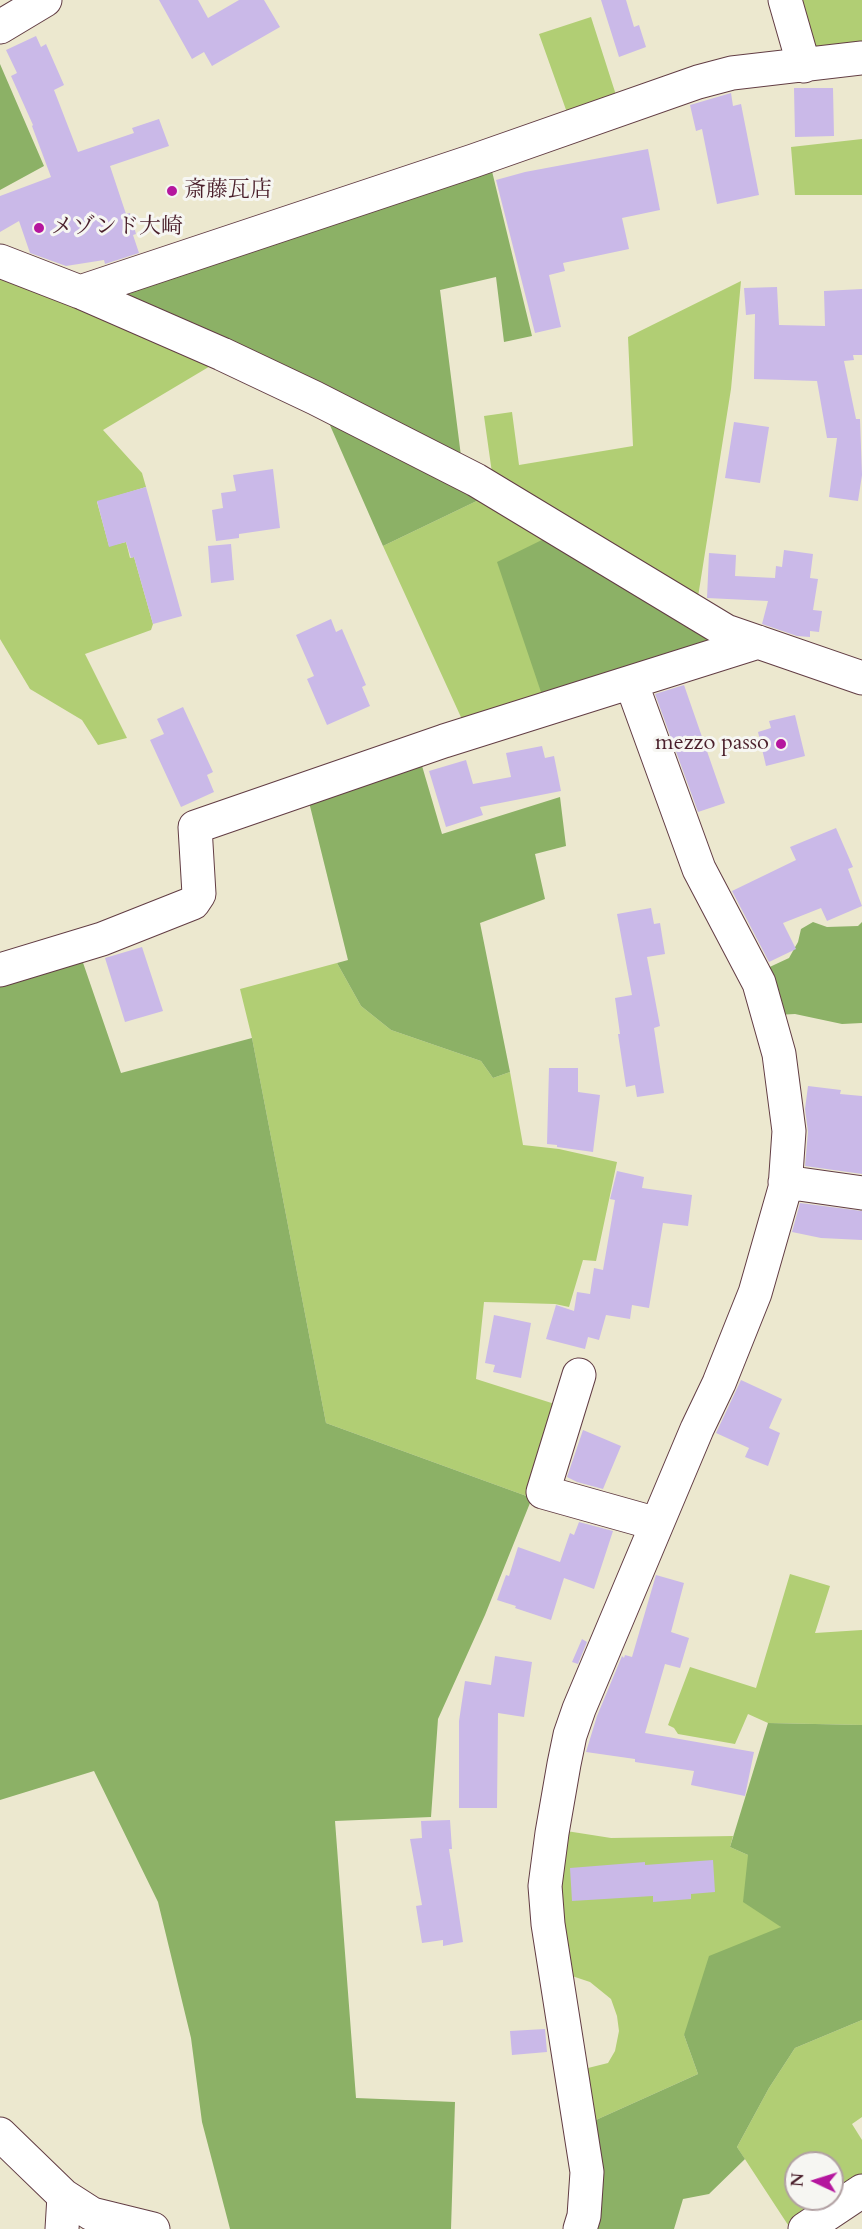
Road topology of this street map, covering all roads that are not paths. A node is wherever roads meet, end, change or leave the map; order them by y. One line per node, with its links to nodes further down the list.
1 (45, 0): 3 (street)
2 (785, 0): 5 (street)
3 (0, 27)
4 (862, 58): 5 (street)
5 (804, 66): 7 (street)
6 (0, 261): 7 (street)
7 (80, 292): 8 (street)
8 (758, 642): 9 (street); 10 (street)
9 (862, 678)
10 (630, 682): 11 (street); 12 (street)
11 (0, 970)
12 (785, 1182): 13 (street); 15 (street)
13 (862, 1193)
14 (579, 1375): 15 (street)
15 (657, 1524): 21 (street)
16 (0, 2134): 18 (street)
17 (862, 2191): 22 (street)
18 (64, 2196): 19 (street); 20 (street)
19 (62, 2229)
20 (153, 2229)
21 (580, 2229)
22 (805, 2229)

